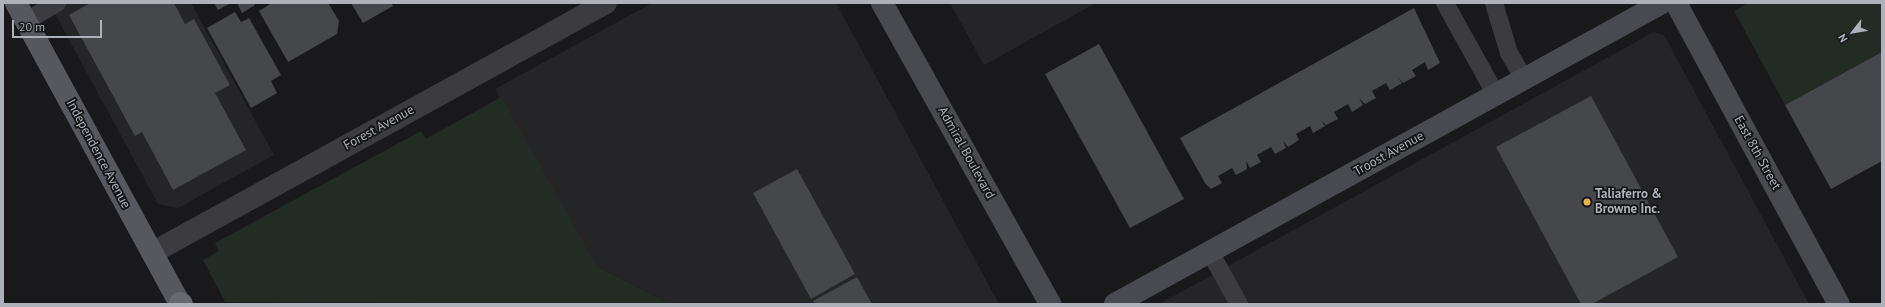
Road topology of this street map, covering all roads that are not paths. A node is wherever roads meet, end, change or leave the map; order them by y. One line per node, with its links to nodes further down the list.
1 (57, 3): 8 (lane)
2 (606, 3): 12 (street, Forest Avenue)
3 (882, 3): 14 (street, Admiral Boulevard)
4 (1445, 3): 10 (lane)
5 (1494, 3): 9 (lane)
6 (1662, 3): 9 (street, Troost Avenue)
7 (1676, 3): 17 (street, East 8th Street)
8 (21, 12): 12 (main road, Independence Avenue)
9 (1524, 79): 10 (street, Troost Avenue)
10 (1496, 95): 11 (street, Troost Avenue)
11 (1210, 252): 15 (street, Troost Avenue); 16 (lane)
12 (152, 253): 13 (main road, Independence Avenue)
13 (181, 304)
14 (1050, 304)
15 (1115, 304)
16 (1239, 304)
17 (1839, 304)

